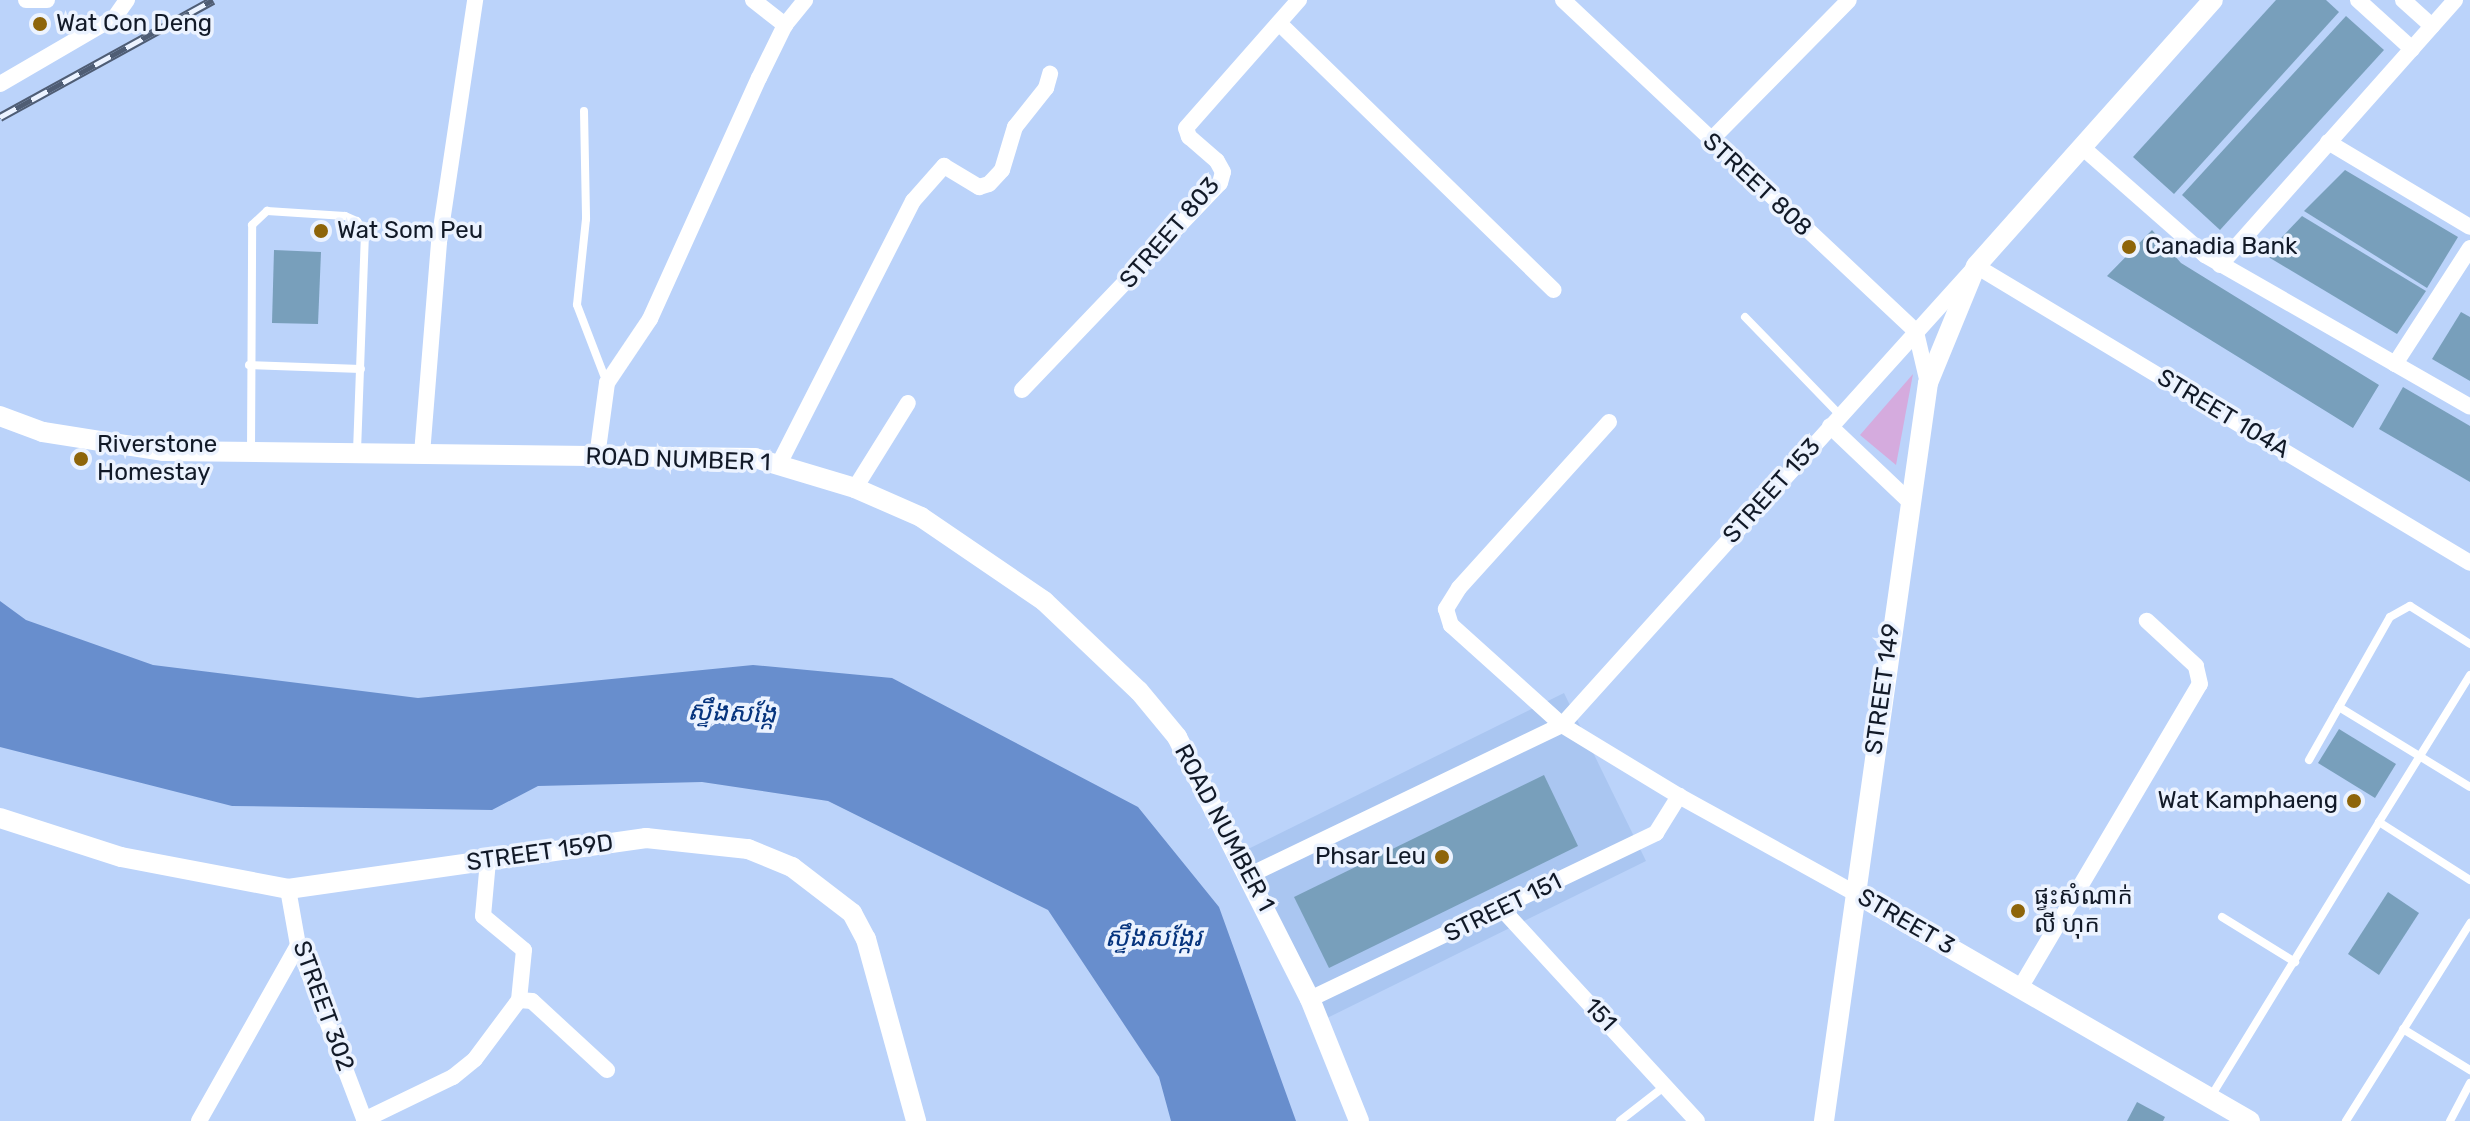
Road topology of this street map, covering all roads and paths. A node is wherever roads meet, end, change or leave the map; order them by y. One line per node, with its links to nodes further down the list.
1 (26, 0): 2 (street)
2 (47, 0)
3 (127, 0): 19 (street)
4 (475, 0): 42 (street)
5 (753, 0): 15 (street)
6 (805, 0): 15 (street)
7 (1299, 0): 14 (street, STREET 803)
8 (1563, 0): 21 (street, STREET 808)
9 (1849, 0): 21 (street)
10 (2213, 0): 23 (street, STREET 153)
11 (2358, 0): 17 (street)
12 (2403, 0): 16 (street)
13 (2455, 0): 16 (street)
14 (1279, 23): 28 (street); 36 (street, STREET 803)
15 (785, 25): 34 (street)
16 (2432, 26): 17 (street)
17 (2412, 49): 22 (street)
18 (1050, 74): 46 (street)
19 (0, 84)
20 (584, 111): 34 (lane)
21 (1709, 142): 30 (street, STREET 808)
22 (2328, 142): 24 (street); 26 (street)
23 (2082, 147): 26 (street); 27 (street, STREET 153)
24 (2470, 227)
25 (2470, 248): 31 (street)
26 (2220, 265): 31 (street)
27 (1976, 266): 30 (street, STREET 153); 35 (street, STREET 149); 49 (street, STREET 104A)
28 (1554, 290)
29 (1745, 317): 40 (lane)
30 (1916, 332): 35 (street); 40 (street, STREET 153)
31 (2395, 364): 38 (street)
32 (249, 365): 33 (lane); 33 (lane); 43 (lane)
33 (361, 369): 44 (lane)
34 (607, 383): 45 (street)
35 (1928, 383): 48 (street, STREET 149)
36 (1022, 390)
37 (908, 403): 47 (street)
38 (2470, 407)
39 (0, 416): 43 (street, ROAD NUMBER 1)
40 (1835, 421): 48 (street); 54 (street, STREET 153)
41 (1609, 422): 54 (street, STREET 3)
42 (422, 454): 44 (street, ROAD NUMBER 1); 45 (street, ROAD NUMBER 1)
43 (251, 455): 44 (street, ROAD NUMBER 1)
44 (357, 455)
45 (597, 457): 46 (street, ROAD NUMBER 1)
46 (780, 462): 47 (street, ROAD NUMBER 1)
47 (855, 488): 62 (street, ROAD NUMBER 1)
48 (1908, 500): 65 (street, STREET 149)
49 (2470, 563)
50 (2147, 621): 71 (street)
51 (2470, 644): 53 (lane)
52 (2470, 675): 55 (lane)
53 (2339, 707): 55 (lane); 56 (lane)
54 (1562, 725): 58 (street, STREET 3); 62 (street, STREET 153)
55 (2418, 756): 57 (lane); 60 (lane)
56 (2309, 760)
57 (2470, 787)
58 (1679, 796): 65 (street, STREET 3); 66 (street, STREET 151)
59 (0, 818): 64 (street, STREET 159D)
60 (2379, 822): 63 (lane); 70 (lane)
61 (488, 861): 64 (street, STREET 159D); 73 (street); 82 (street, STREET 159D)
62 (1250, 875): 72 (street, ROAD NUMBER 1)
63 (2470, 880)
64 (288, 889): 69 (street, STREET 302)
65 (1855, 893): 71 (street, STREET 3); 86 (street, STREET 149)
66 (1502, 909): 72 (street, STREET 151); 78 (street, 151)
67 (2222, 917): 70 (lane)
68 (2470, 923): 74 (lane)
69 (298, 945): 80 (street, STREET 302); 81 (street)
70 (2295, 962): 79 (lane)
71 (2020, 988): 79 (street, STREET 3)
72 (1310, 999): 83 (street, ROAD NUMBER 1)
73 (519, 1000): 75 (street); 80 (street)
74 (2403, 1029): 76 (lane); 88 (lane)
75 (607, 1070)
76 (2470, 1070)
77 (2470, 1083): 89 (lane)
78 (1665, 1086): 84 (lane); 85 (street, 151)
79 (2210, 1098): 87 (street, STREET 3)
80 (364, 1120)
81 (199, 1121)
82 (916, 1121)
83 (1359, 1121)
84 (1620, 1121)
85 (1697, 1121)
86 (1824, 1121)
87 (2250, 1121)
88 (2346, 1121)
89 (2450, 1121)

